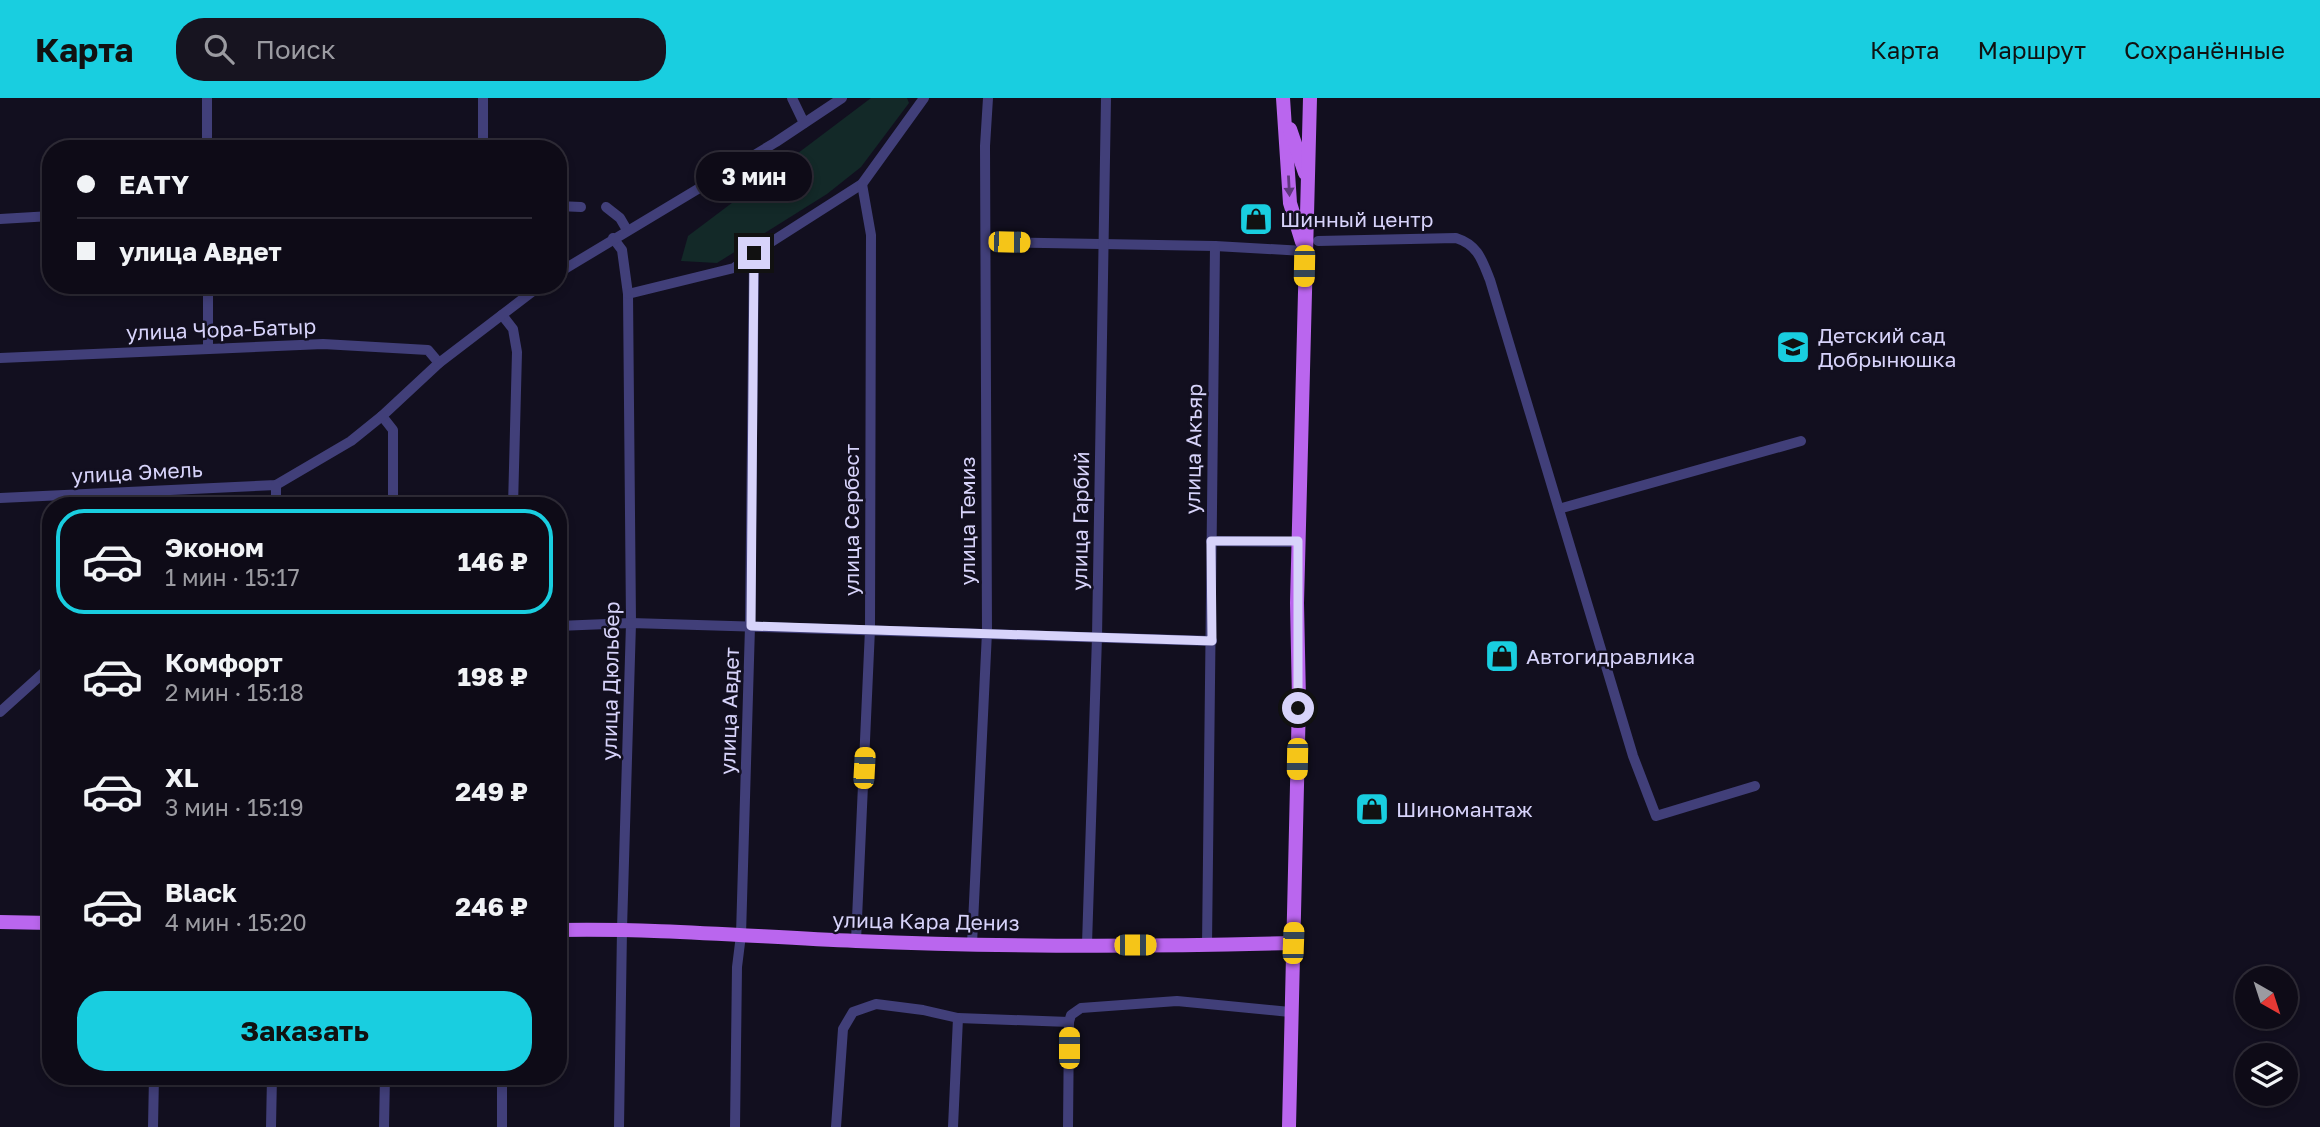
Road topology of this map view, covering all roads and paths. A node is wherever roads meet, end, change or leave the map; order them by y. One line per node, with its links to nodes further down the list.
1 (207, 98): 12 (street)
2 (483, 98): 13 (street)
3 (792, 98): 11 (street)
4 (842, 98): 11 (street)
5 (924, 98): 15 (street)
6 (988, 98): 23 (street, улица Темиз)
7 (1106, 98): 25 (street, улица Гарбий)
8 (1283, 98): 10 (main road)
9 (1310, 98): 14 (main road)
10 (1285, 118): 14 (main road); 27 (main road, one-way to 27)
11 (804, 123): 21 (street)
12 (207, 140)
13 (483, 140)
14 (1308, 183): 27 (main road)
15 (862, 184): 28 (street); 50 (street, улица Сербест)
16 (567, 206): 17 (street)
17 (581, 207)
18 (606, 207): 21 (street)
19 (42, 217): 20 (street)
20 (0, 219)
21 (627, 230): 22 (street)
22 (613, 238): 29 (street); 32 (street, улица Дюльбер)
23 (986, 242): 25 (street); 51 (street, улица Темиз)
24 (1318, 242): 56 (street)
25 (1105, 243): 26 (street); 52 (street, улица Гарбий)
26 (1215, 246): 27 (street); 45 (street, улица Акъяр)
27 (1304, 251): 46 (main road)
28 (754, 253): 32 (street); 49 (street, улица Авдет)
29 (567, 266)
30 (208, 294): 34 (street)
31 (529, 294): 33 (street)
32 (628, 294): 47 (street, улица Дюльбер)
33 (502, 315): 36 (street); 42 (street)
34 (208, 348): 35 (street, улица Чора-Батыр); 36 (street, улица Чора-Батыр)
35 (0, 358)
36 (439, 363): 37 (street)
37 (382, 416): 39 (street); 41 (street)
38 (1801, 441): 44 (street)
39 (276, 485): 40 (street); 43 (street, улица Эмель)
40 (276, 497)
41 (393, 497)
42 (513, 497)
43 (0, 498)
44 (1562, 508)
45 (1211, 541): 46 (street); 53 (street, улица Акъяр)
46 (1298, 541): 63 (main road)
47 (631, 623): 48 (street); 49 (street); 59 (street, улица Дюльбер)
48 (567, 626)
49 (751, 626): 50 (street); 61 (street, улица Авдет)
50 (870, 629): 51 (street); 62 (street, улица Сербест)
51 (987, 632): 52 (street); 64 (street, улица Темиз)
52 (1097, 637): 53 (street); 65 (street, улица Гарбий)
53 (1212, 641): 66 (street, улица Акъяр)
54 (42, 674): 55 (street)
55 (0, 712)
56 (1755, 786)
57 (0, 922): 58 (main road)
58 (42, 923)
59 (622, 929): 60 (main road, улица Кара Дениз); 61 (main road, улица Кара Дениз); 78 (street, улица Дюльбер)
60 (567, 930)
61 (741, 935): 62 (main road, улица Кара Дениз); 79 (street, улица Авдет)
62 (856, 941): 64 (main road, улица Кара Дениз)
63 (1293, 943): 66 (main road, улица Кара Дениз); 67 (main road)
64 (972, 944): 65 (main road, улица Кара Дениз)
65 (1087, 944): 66 (main road, улица Кара Дениз)
66 (1208, 945)
67 (1290, 1012): 69 (street); 83 (main road)
68 (958, 1018): 69 (street); 80 (street); 81 (street)
69 (1069, 1022): 82 (street)
70 (154, 1085): 74 (street)
71 (271, 1085): 75 (street)
72 (385, 1085): 76 (street)
73 (502, 1085): 77 (street)
74 (153, 1127)
75 (271, 1127)
76 (384, 1127)
77 (502, 1127)
78 (619, 1127)
79 (736, 1127)
80 (836, 1127)
81 (953, 1127)
82 (1068, 1127)
83 (1289, 1127)

